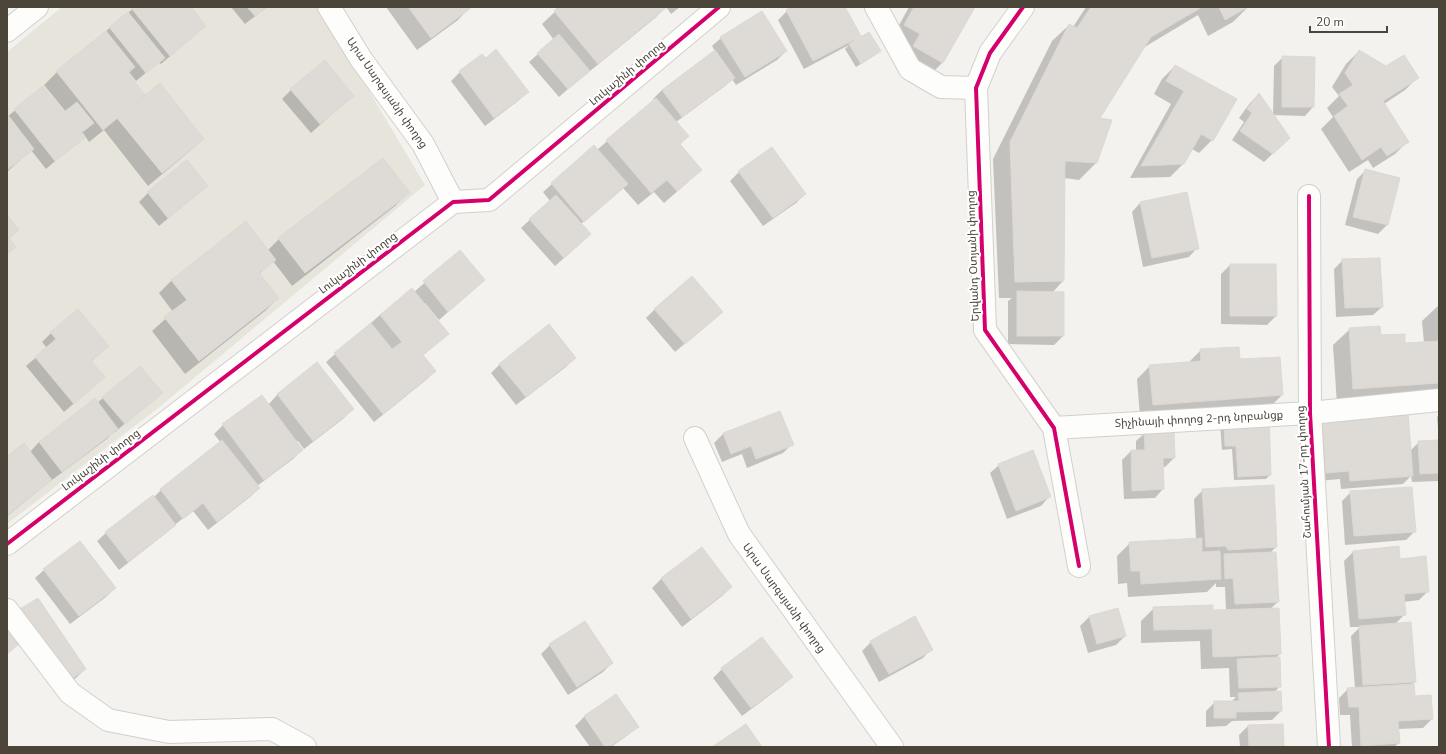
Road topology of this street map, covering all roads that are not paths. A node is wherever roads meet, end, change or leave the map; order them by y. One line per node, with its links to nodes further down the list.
1 (37, 7): 6 (street)
2 (329, 7): 9 (street, Արա Սարգսյանի փողոց)
3 (719, 7): 9 (street, Լուկաշինի փողոց)
4 (876, 7): 7 (street)
5 (1023, 7): 7 (street, Երվանդ Օտյանի փողոց)
6 (7, 31)
7 (976, 88): 12 (street, Երվանդ Օտյանի փողոց)
8 (1309, 196): 11 (street, Շահումյան 17-րդ փողոց)
9 (453, 202): 14 (street, Լուկաշինի փողոց)
10 (1439, 400): 11 (street, Տիչինայի փողոց 2-րդ նրբանցք)
11 (1310, 413): 12 (street, Տիչինայի փողոց 2-րդ նրբանցք); 19 (street, Շահումյան 17-րդ փողոց)
12 (1054, 428): 15 (street, Երվանդ Օտյանի փողոց)
13 (695, 438): 18 (street, Արա Սարգսյանի փողոց)
14 (7, 544)
15 (1079, 566)
16 (7, 610): 17 (street)
17 (305, 747)
18 (892, 747)
19 (1329, 747)

